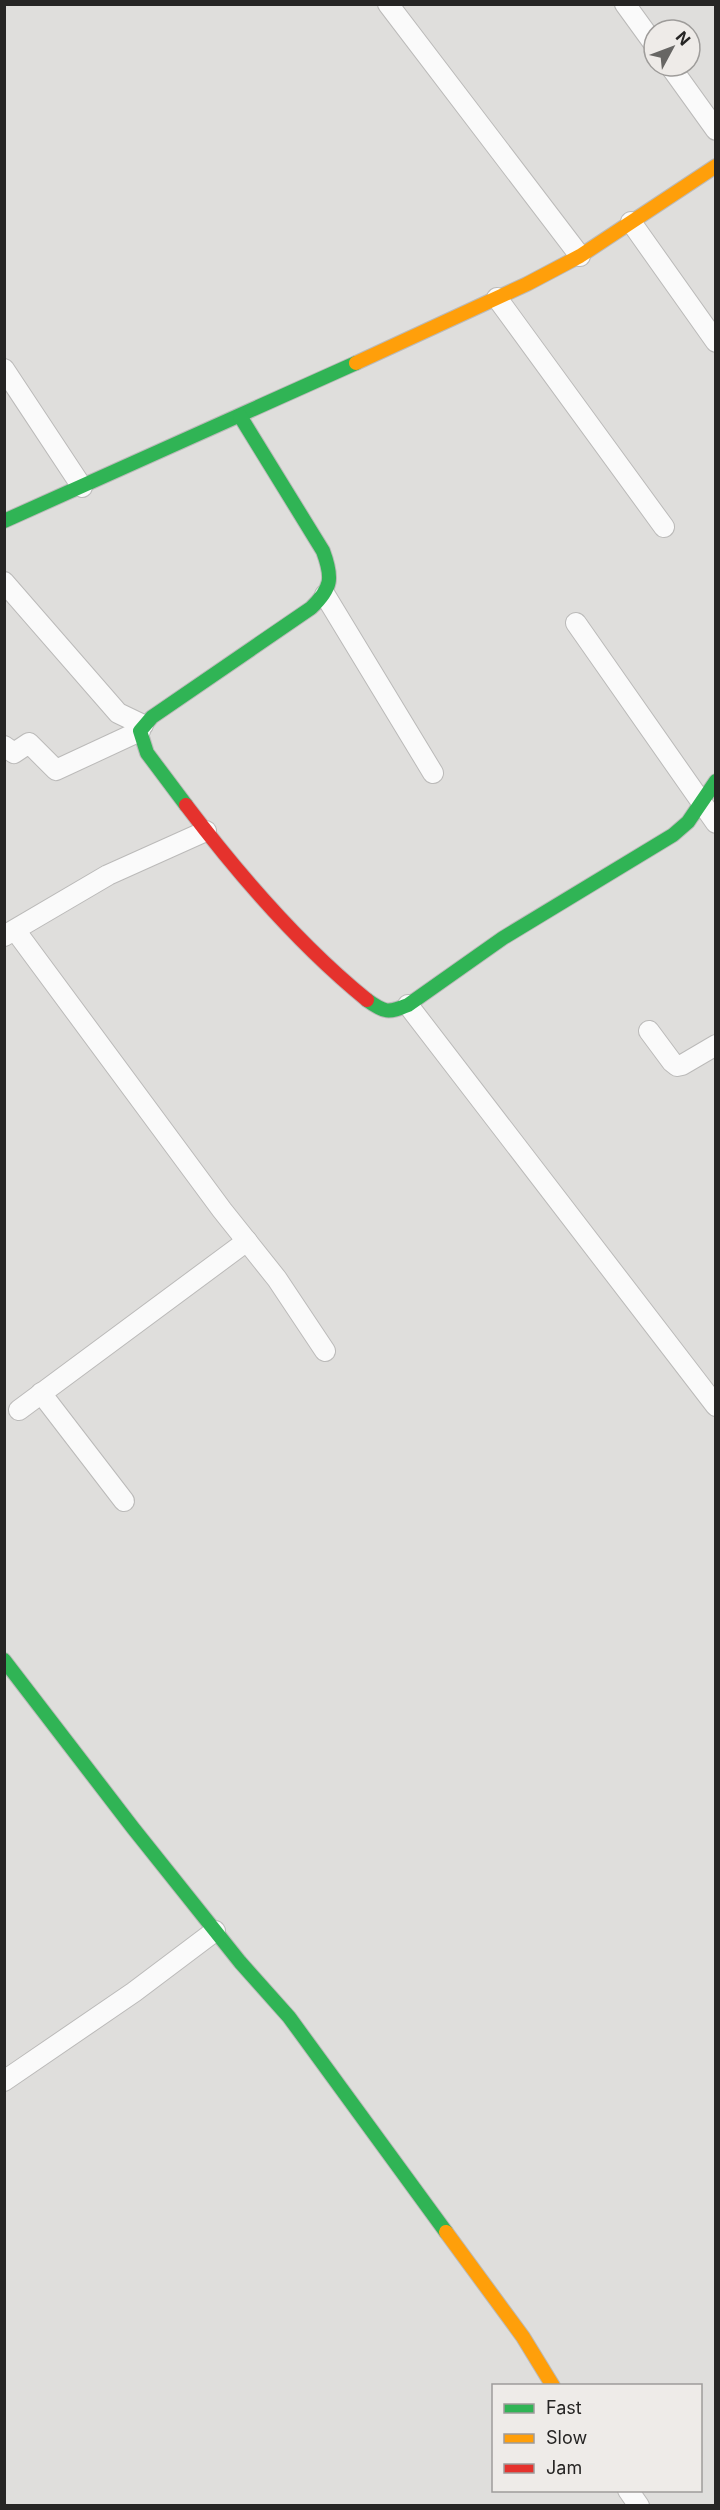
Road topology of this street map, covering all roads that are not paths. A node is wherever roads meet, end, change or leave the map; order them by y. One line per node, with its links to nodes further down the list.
1 (388, 4): 8 (street)
2 (625, 4): 3 (street)
3 (642, 27)
4 (679, 78): 5 (street)
5 (716, 130)
6 (716, 166): 7 (street)
7 (631, 222): 8 (street); 10 (street)
8 (580, 256): 9 (street)
9 (497, 298): 12 (street); 15 (street)
10 (716, 342)
11 (4, 369): 13 (street)
12 (240, 416): 13 (street); 17 (street)
13 (82, 487): 14 (street)
14 (4, 521)
15 (664, 527)
16 (4, 582): 19 (street)
17 (325, 595): 19 (street); 21 (street)
18 (576, 623): 23 (street)
19 (142, 728): 20 (street); 25 (street)
20 (4, 746)
21 (433, 773)
22 (716, 781): 23 (street)
23 (701, 804): 24 (street); 27 (street)
24 (716, 823)
25 (206, 831): 26 (street); 27 (street)
26 (10, 933): 30 (street)
27 (408, 1005): 33 (street)
28 (649, 1031): 29 (street)
29 (716, 1045)
30 (247, 1241): 31 (street); 32 (street)
31 (325, 1351)
32 (41, 1393): 34 (street); 35 (street)
33 (716, 1406)
34 (19, 1410)
35 (124, 1501)
36 (4, 1660): 37 (street)
37 (215, 1931): 38 (street); 39 (street)
38 (4, 2081)
39 (552, 2384)
40 (629, 2492): 41 (street)
41 (639, 2505)

